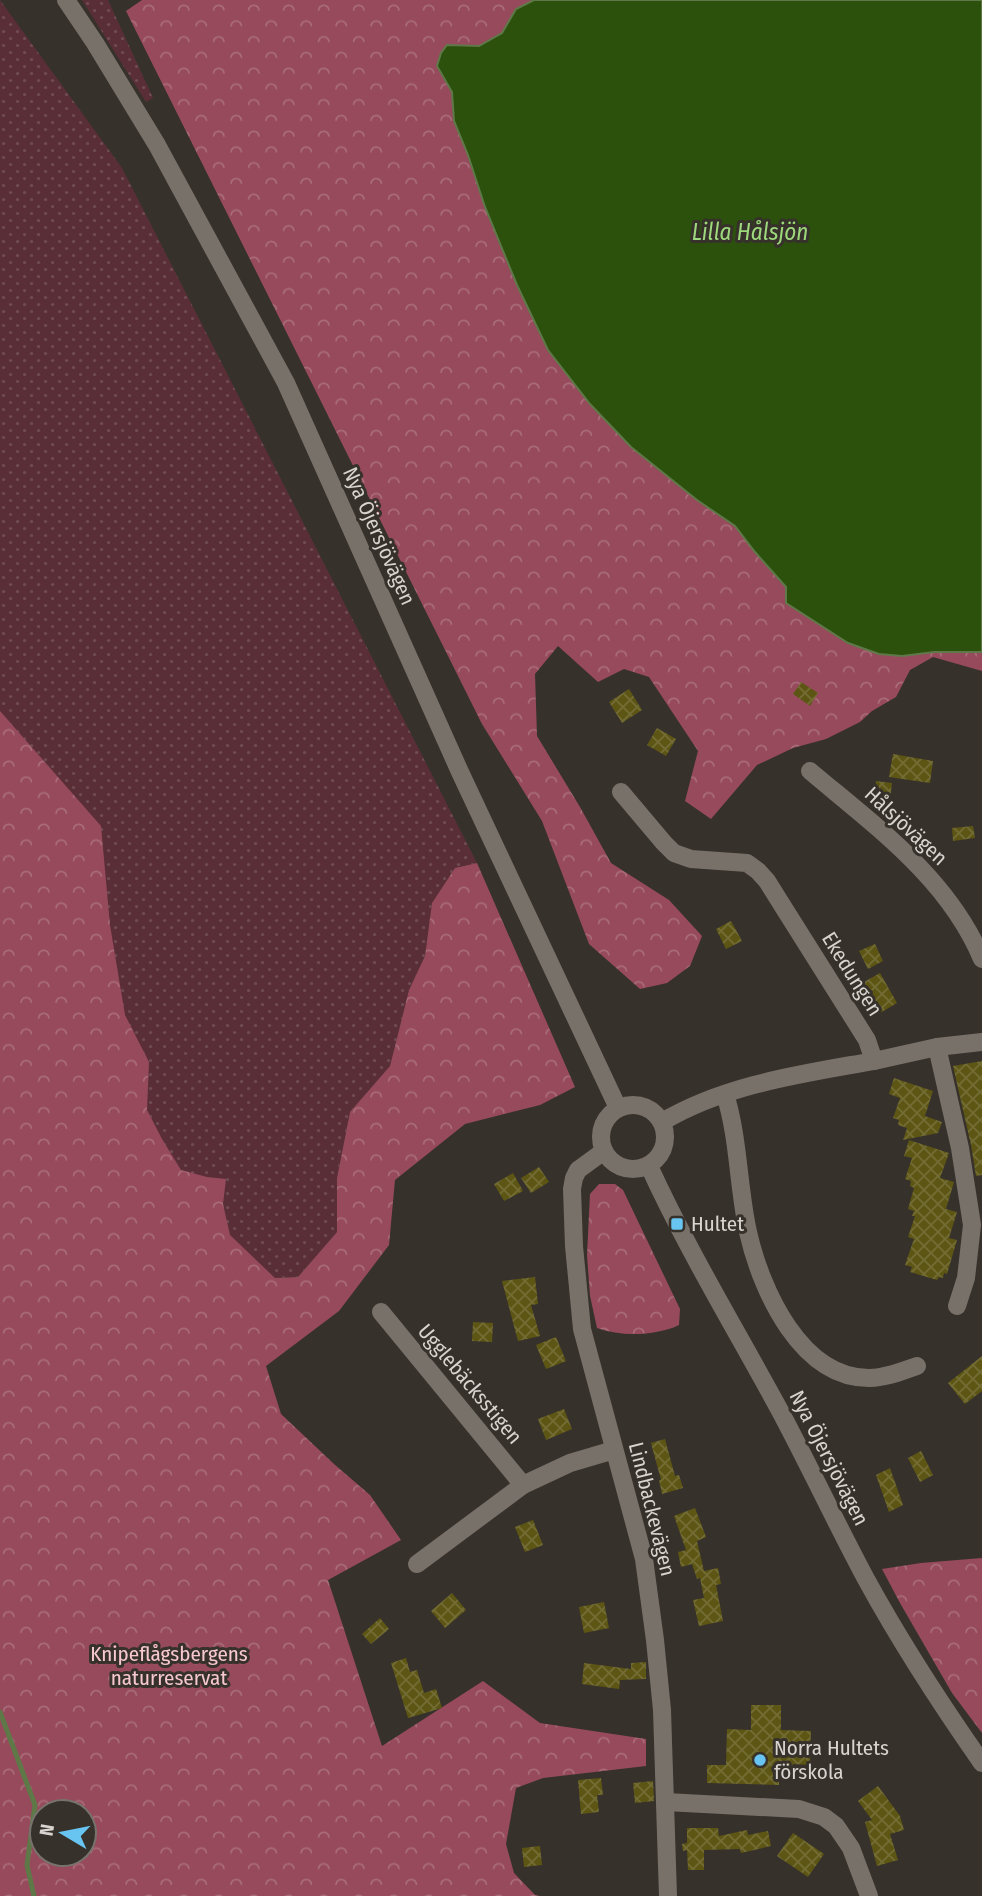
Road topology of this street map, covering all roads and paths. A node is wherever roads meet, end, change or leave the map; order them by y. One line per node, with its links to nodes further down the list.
1 (66, 0): 9 (street, Nya Öjersjövägen)
2 (810, 771): 4 (street, Hålsjövägen)
3 (621, 792): 7 (street, Ekedungen)
4 (982, 959)
5 (982, 1042): 6 (street)
6 (937, 1047): 7 (street); 13 (street)
7 (874, 1061): 8 (street)
8 (725, 1094): 10 (street); 15 (street)
9 (618, 1108): 10 (street); 11 (street)
10 (662, 1122): 12 (street)
11 (604, 1151): 12 (street); 16 (street, Lindbackevägen)
12 (649, 1166): 19 (street, Nya Öjersjövägen)
13 (957, 1306)
14 (381, 1312): 17 (street, Ugglebäcksstigen)
15 (917, 1366)
16 (614, 1450): 17 (street); 20 (street, Lindbackevägen)
17 (523, 1485): 18 (street)
18 (417, 1564)
19 (982, 1763)
20 (666, 1802): 21 (street, Lindbackevägen); 22 (street)
21 (668, 1896)
22 (869, 1896)

